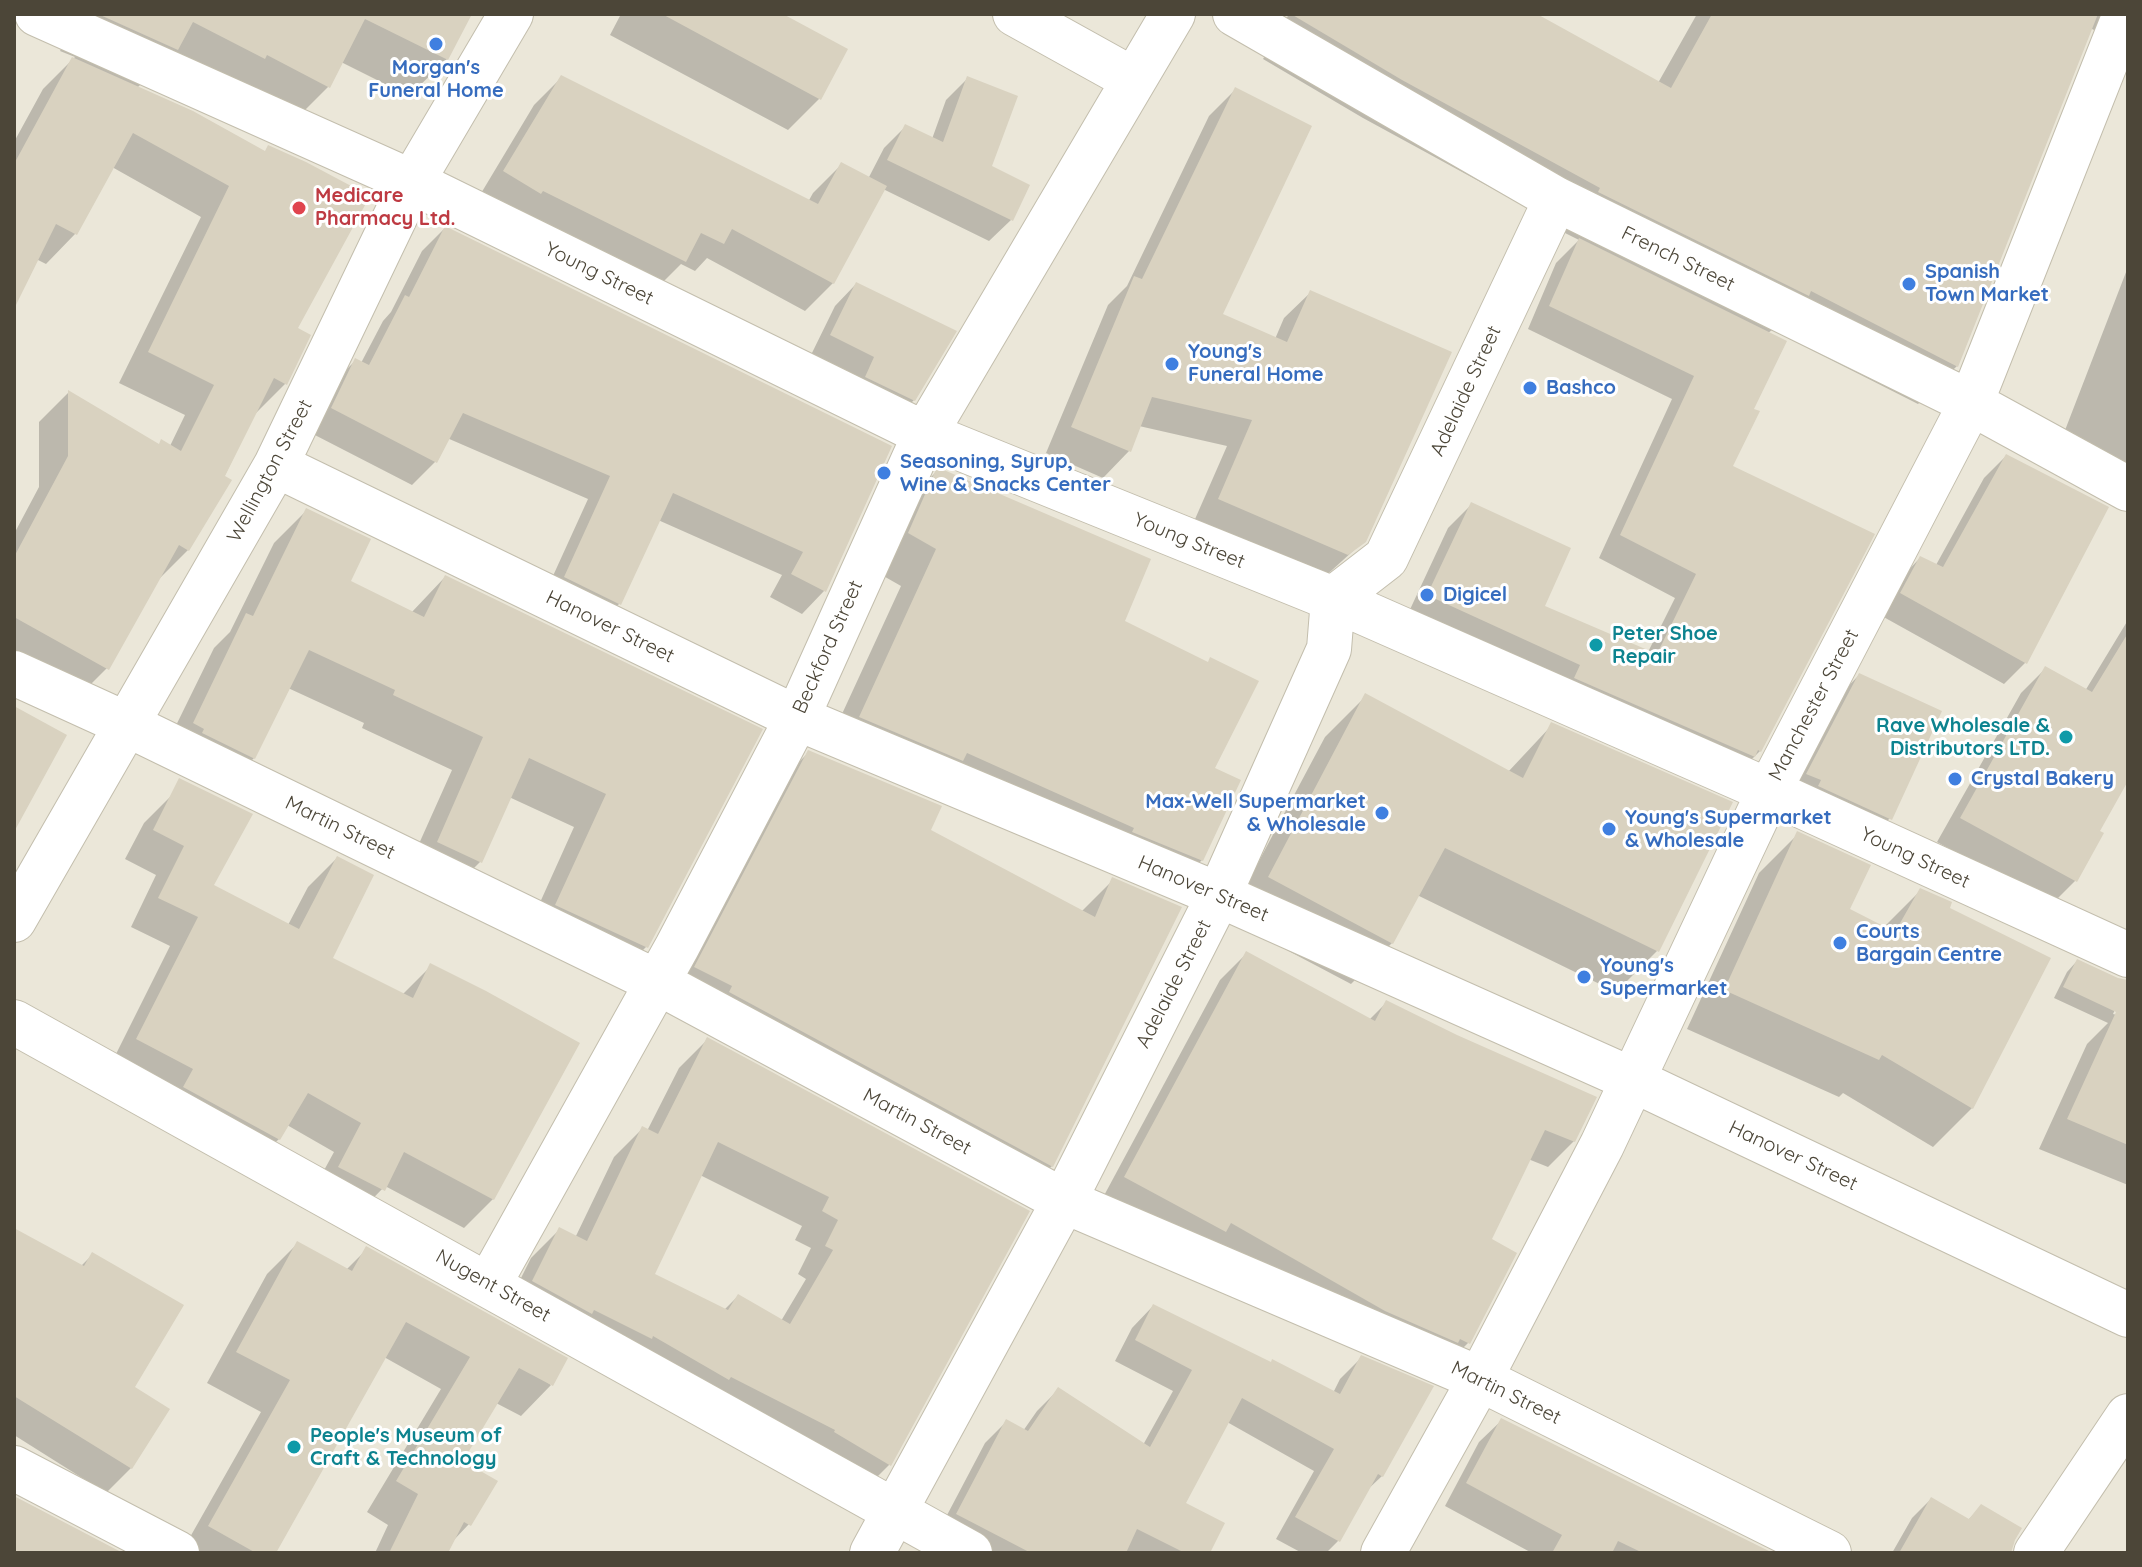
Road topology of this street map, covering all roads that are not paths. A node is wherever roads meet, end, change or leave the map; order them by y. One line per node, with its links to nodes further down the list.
1 (37, 14): 8 (street, Young Street)
2 (511, 14): 8 (street, Wellington Street)
3 (1015, 14): 7 (street)
4 (1173, 14): 7 (street, Beckford Street)
5 (1235, 14): 9 (street, French Street)
6 (2125, 14): 10 (street, Manchester Street)
7 (1134, 80): 11 (street, Beckford Street)
8 (412, 182): 11 (street, Young Street); 12 (street, Wellington Street)
9 (1556, 199): 10 (street, French Street); 14 (street, Adelaide Street)
10 (1971, 403): 13 (street, French Street); 18 (street, Manchester Street)
11 (925, 434): 14 (street, Young Street); 16 (street, Beckford Street)
12 (276, 465): 16 (street, Hanover Street); 17 (street, Wellington Street)
13 (2128, 489)
14 (1333, 599): 18 (street, Young Street); 19 (street, Adelaide Street)
15 (14, 673): 17 (street, Martin Street)
16 (797, 718): 19 (street, Hanover Street); 22 (street, Beckford Street)
17 (128, 725): 20 (street, Wellington Street); 22 (street, Martin Street)
18 (1769, 791): 21 (street, Young Street); 24 (street, Manchester Street)
19 (1219, 895): 24 (street, Hanover Street); 25 (street, Adelaide Street)
20 (14, 920)
21 (2128, 955)
22 (657, 982): 25 (street, Martin Street); 26 (street, Beckford Street)
23 (14, 1022): 26 (street, Nugent Street)
24 (1633, 1080): 27 (street, Hanover Street); 28 (street, Manchester Street)
25 (1064, 1201): 28 (street, Martin Street); 31 (street, Adelaide Street)
26 (489, 1284): 31 (street, Nugent Street)
27 (2128, 1315)
28 (1480, 1379): 35 (street, Manchester Street); 36 (street, Martin Street)
29 (2128, 1416): 37 (street)
30 (14, 1468): 32 (street)
31 (894, 1512): 33 (street, Adelaide Street); 34 (street, Nugent Street)
32 (177, 1553)
33 (872, 1553)
34 (970, 1553)
35 (1383, 1553)
36 (1829, 1553)
37 (2036, 1553)

